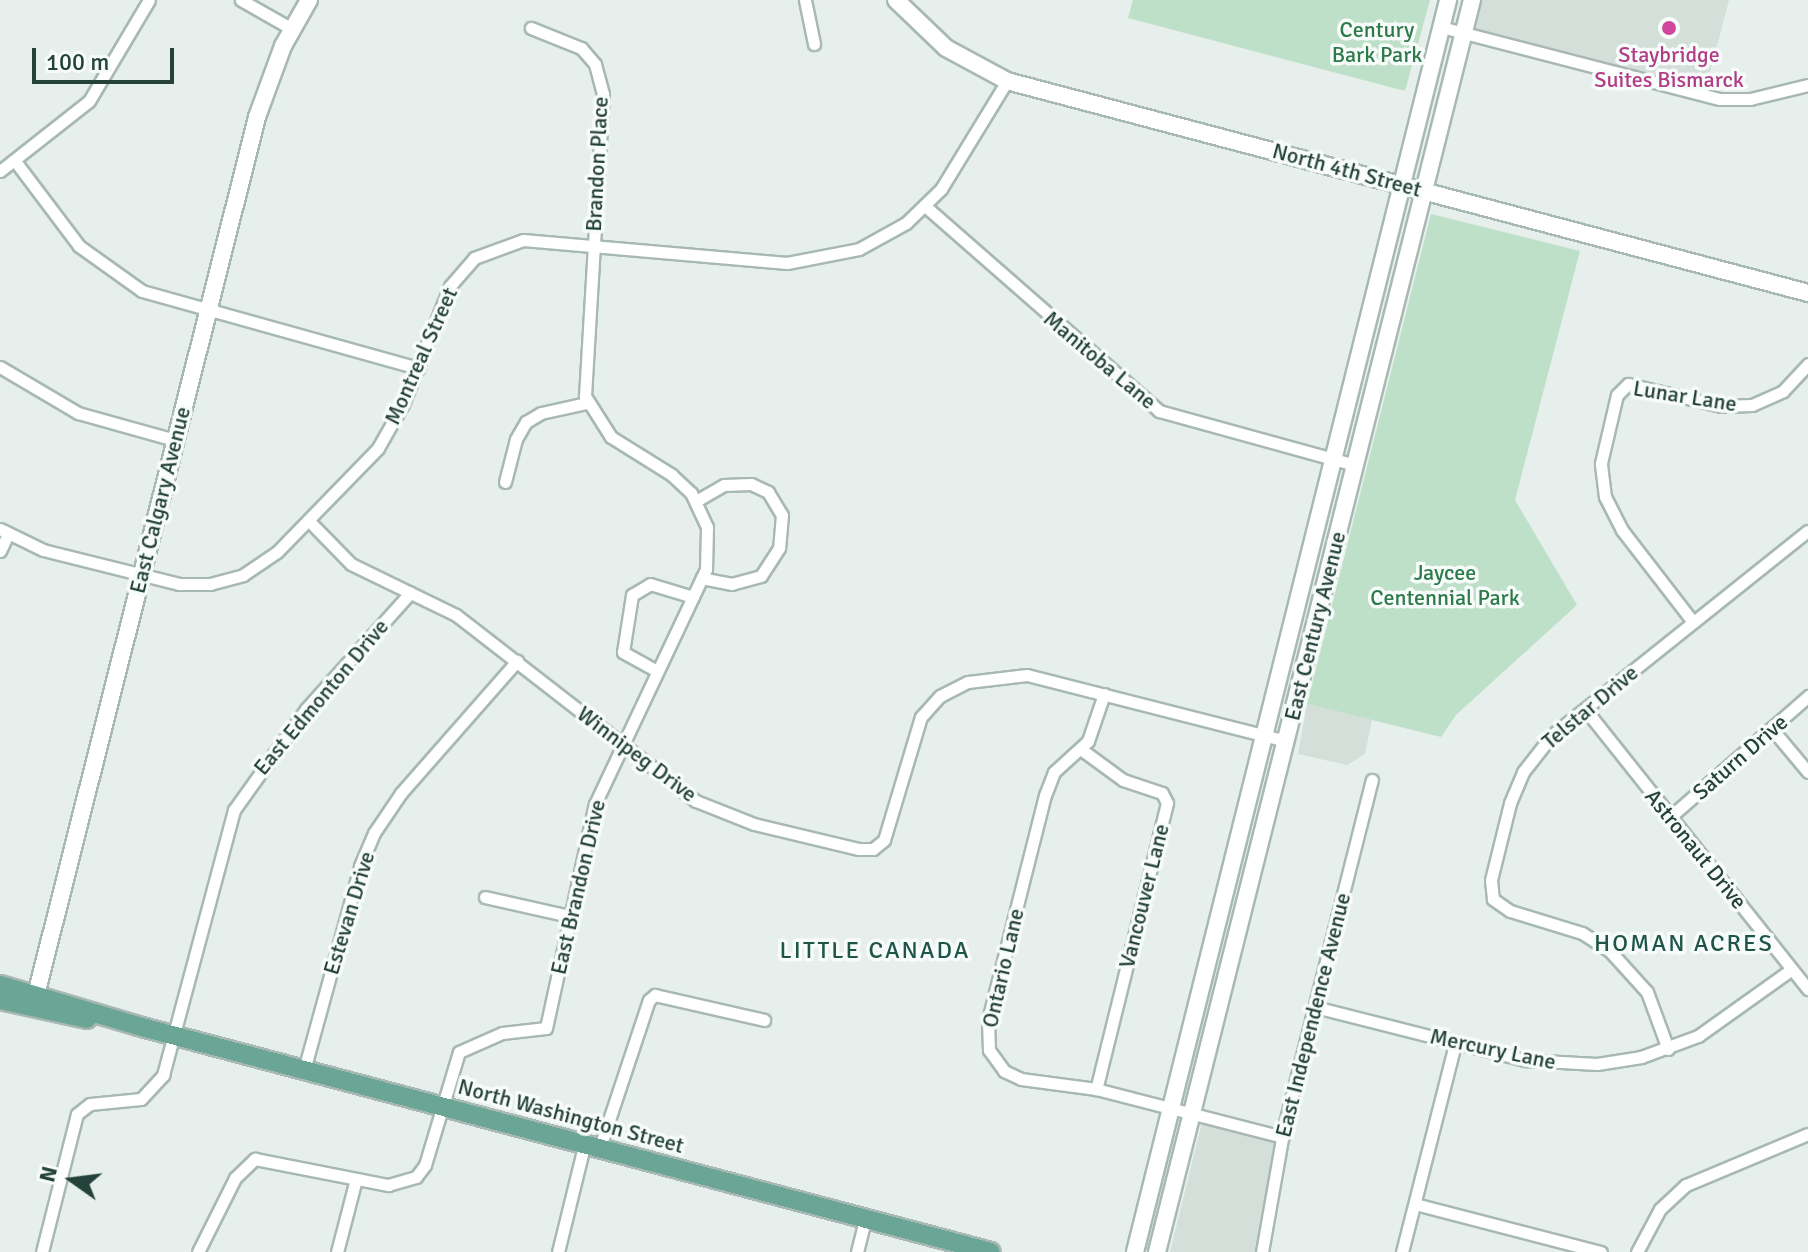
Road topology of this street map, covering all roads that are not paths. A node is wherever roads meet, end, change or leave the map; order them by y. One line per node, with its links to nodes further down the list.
1 (149, 0): 15 (street)
2 (241, 0): 10 (street)
3 (309, 0): 10 (main road, East Calgary Avenue)
4 (805, 0): 12 (street)
5 (1448, 0): 8 (main road, East Century Avenue)
6 (1472, 0): 11 (main road, East Century Avenue)
7 (901, 5): 13 (main road, North 4th Street)
8 (1441, 27): 11 (street); 17 (main road, East Century Avenue)
9 (531, 28): 20 (street, Brandon Place)
10 (292, 29): 22 (main road, East Calgary Avenue)
11 (1464, 34): 14 (street); 18 (main road, East Century Avenue)
12 (814, 44)
13 (1007, 81): 17 (main road, North 4th Street); 19 (street, Montreal Street)
14 (1808, 85)
15 (15, 161): 16 (street); 22 (street)
16 (0, 171)
17 (1403, 186): 18 (main road, North 4th Street); 28 (main road, East Century Avenue)
18 (1423, 191): 21 (main road, North 4th Street); 29 (main road, East Century Avenue)
19 (925, 206): 20 (street, Montreal Street); 28 (street, Manitoba Lane)
20 (593, 245): 25 (street, Montreal Street); 26 (street)
21 (1808, 293)
22 (208, 313): 25 (street); 27 (main road, East Calgary Avenue)
23 (1808, 364): 40 (street, Lunar Lane)
24 (0, 367): 27 (street)
25 (418, 368): 32 (street, Montreal Street)
26 (587, 403): 30 (street); 31 (street, East Brandon Drive)
27 (175, 440): 36 (main road, East Calgary Avenue)
28 (1334, 460): 29 (street, Manitoba Lane); 47 (main road, East Century Avenue)
29 (1355, 465): 48 (main road, East Century Avenue)
30 (505, 482)
31 (696, 501): 37 (street, East Brandon Drive); 37 (street)
32 (309, 521): 36 (street, Montreal Street); 38 (street, Winnipeg Drive)
33 (1808, 531): 40 (street, Telstar Drive)
34 (4, 532): 35 (street); 36 (street, Montreal Street)
35 (0, 551)
36 (142, 575): 60 (main road, East Calgary Avenue)
37 (702, 578): 39 (street, East Brandon Drive)
38 (410, 593): 41 (street, Winnipeg Drive); 63 (street, East Edmonton Drive)
39 (693, 597): 42 (street, East Brandon Drive); 42 (street)
40 (1693, 622): 45 (street, Telstar Drive)
41 (517, 661): 49 (street, Winnipeg Drive); 66 (street, Estevan Drive)
42 (657, 671): 49 (street, East Brandon Drive)
43 (1104, 694): 47 (street, Winnipeg Drive); 49 (street, Winnipeg Drive); 50 (street, Ontario Lane)
44 (1808, 696): 46 (street, Saturn Drive)
45 (1585, 709): 53 (street, Astronaut Drive); 65 (street, Telstar Drive)
46 (1772, 729): 51 (street); 53 (street, Saturn Drive)
47 (1264, 735): 48 (street, Winnipeg Drive); 69 (main road, East Century Avenue)
48 (1286, 741): 70 (main road, East Century Avenue)
49 (620, 743): 55 (street, East Brandon Drive)
50 (1082, 750): 67 (street, Vancouver Lane); 67 (street, Ontario Lane)
51 (1808, 772)
52 (1372, 780): 61 (street, East Independence Avenue)
53 (1670, 817): 56 (street, Astronaut Drive)
54 (485, 897): 55 (street)
55 (569, 916): 68 (street, East Brandon Drive)
56 (1792, 969): 58 (street, Astronaut Drive); 65 (street, Mercury Lane)
57 (0, 985): 60 (main road, North Washington Street)
58 (1808, 989)
59 (0, 1000): 60 (main road, North Washington Street)
60 (34, 1001): 63 (main road, North Washington Street)
61 (1315, 1007): 64 (street, Mercury Lane); 72 (street, East Independence Avenue)
62 (764, 1020): 73 (street)
63 (176, 1036): 66 (main road, North Washington Street); 77 (street, East Edmonton Drive)
64 (1455, 1044): 65 (street, Mercury Lane); 75 (street)
65 (1668, 1049)
66 (304, 1070): 68 (main road, North Washington Street)
67 (1096, 1089): 69 (street, Ontario Lane)
68 (442, 1106): 73 (main road, North Washington Street); 74 (street)
69 (1170, 1109): 70 (street, Ontario Lane); 83 (main road, East Century Avenue)
70 (1192, 1114): 72 (street, Ontario Lane); 84 (main road, East Century Avenue)
71 (1808, 1134): 88 (street)
72 (1283, 1137): 85 (street, East Independence Avenue)
73 (591, 1148): 76 (main road, North Washington Street); 80 (street)
74 (356, 1179): 78 (street); 79 (street)
75 (1415, 1204): 86 (street); 87 (street)
76 (865, 1219): 81 (street); 82 (main road, North Washington Street)
77 (42, 1252)
78 (198, 1252)
79 (337, 1252)
80 (558, 1252)
81 (857, 1252)
82 (991, 1252)
83 (1135, 1252)
84 (1157, 1252)
85 (1262, 1252)
86 (1402, 1252)
87 (1601, 1252)
88 (1637, 1252)

